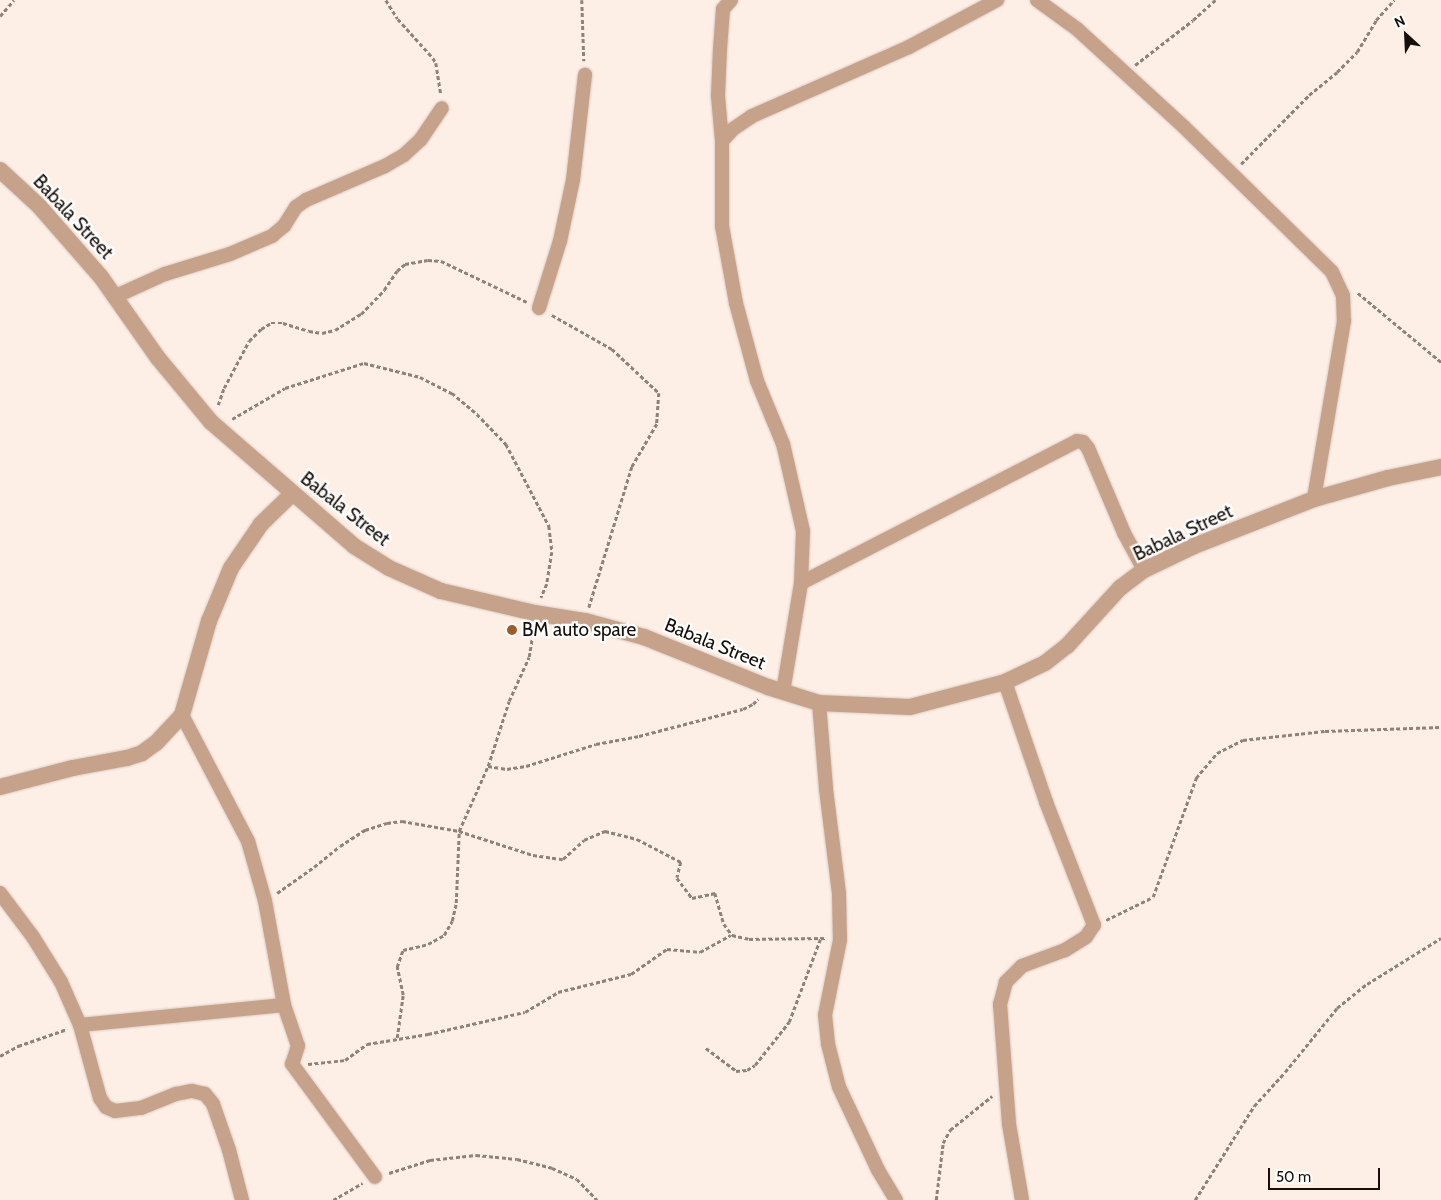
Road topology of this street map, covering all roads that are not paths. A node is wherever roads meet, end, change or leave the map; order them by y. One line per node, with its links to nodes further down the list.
1 (731, 0): 6 (street)
2 (997, 0): 6 (street)
3 (1038, 0): 12 (street)
4 (585, 75): 9 (street)
5 (442, 108): 8 (street)
6 (722, 140): 14 (street)
7 (0, 170): 8 (street, Babala Street)
8 (114, 297): 11 (street, Babala Street)
9 (539, 308)
10 (1441, 467): 12 (street, Babala Street)
11 (292, 494): 16 (street, Babala Street); 18 (street)
12 (1314, 499): 13 (street, Babala Street)
13 (1144, 570): 14 (street); 15 (street, Babala Street)
14 (801, 583): 16 (street)
15 (1005, 682): 17 (street, Babala Street); 26 (street)
16 (776, 690): 17 (street, Babala Street)
17 (819, 703): 25 (street)
18 (182, 714): 19 (street); 21 (street)
19 (0, 787)
20 (0, 894): 22 (street)
21 (284, 1005): 22 (street); 23 (street)
22 (80, 1024): 24 (street)
23 (375, 1178)
24 (242, 1200)
25 (896, 1200)
26 (1022, 1200)

